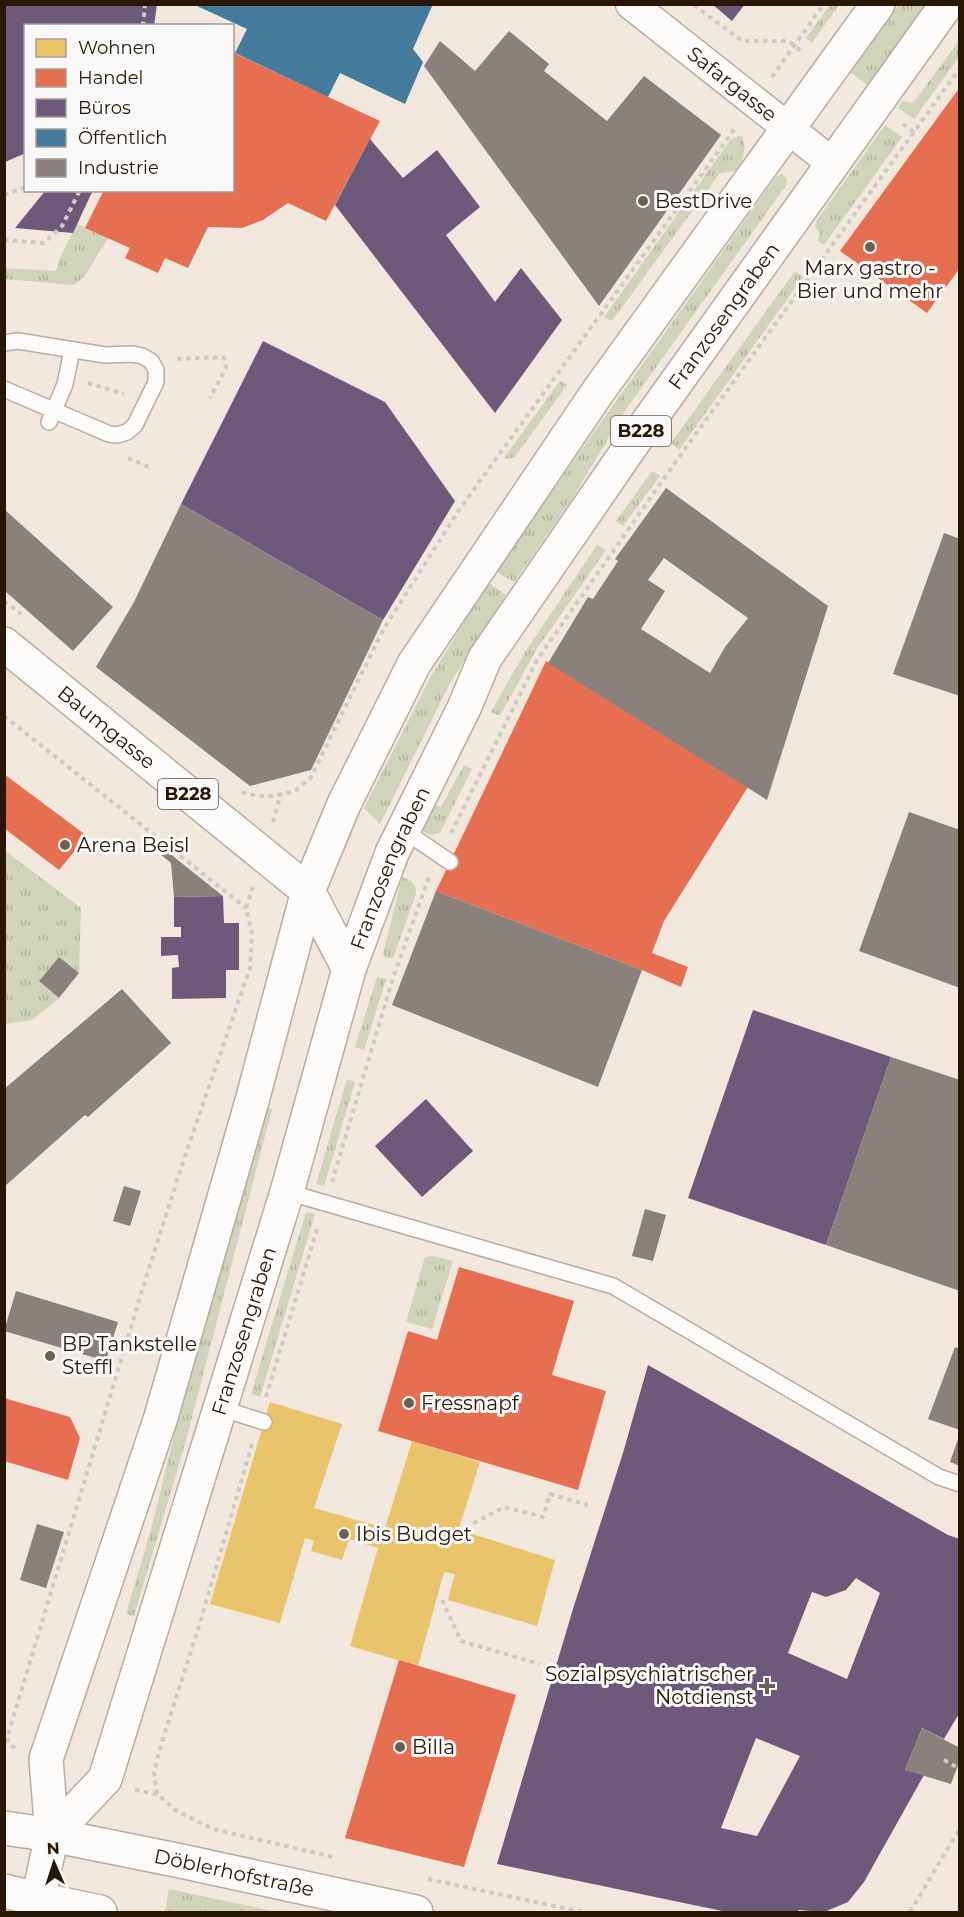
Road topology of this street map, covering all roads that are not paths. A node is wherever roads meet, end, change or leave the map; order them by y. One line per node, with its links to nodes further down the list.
1 (631, 4): 4 (street, Safargasse)
2 (878, 4): 4 (main road, B228)
3 (947, 4): 5 (main road, Franzosengraben / B228)
4 (789, 129): 5 (street, Safargasse); 13 (main road, B228)
5 (832, 163): 11 (main road, Franzosengraben / B228)
6 (4, 343): 7 (lane)
7 (72, 350): 9 (lane); 9 (lane)
8 (4, 389): 9 (lane)
9 (51, 416)
10 (4, 644): 13 (main road, Baumgasse / B228)
11 (403, 830): 12 (lane); 14 (main road, Franzosengraben / B228)
12 (445, 858)
13 (308, 891): 14 (main road, Baumgasse / B228); 20 (main road)
14 (350, 969): 15 (main road, Franzosengraben)
15 (287, 1192): 16 (main road, Franzosengraben); 18 (lane)
16 (220, 1408): 17 (lane); 20 (main road, Franzosengraben)
17 (262, 1421)
18 (960, 1484)
19 (4, 1828): 20 (main road, Döblerhofstraße)
20 (52, 1835): 22 (main road); 24 (main road, Döblerhofstraße)
21 (4, 1891): 22 (main road)
22 (35, 1906): 23 (main road)
23 (100, 1912)
24 (417, 1912)

